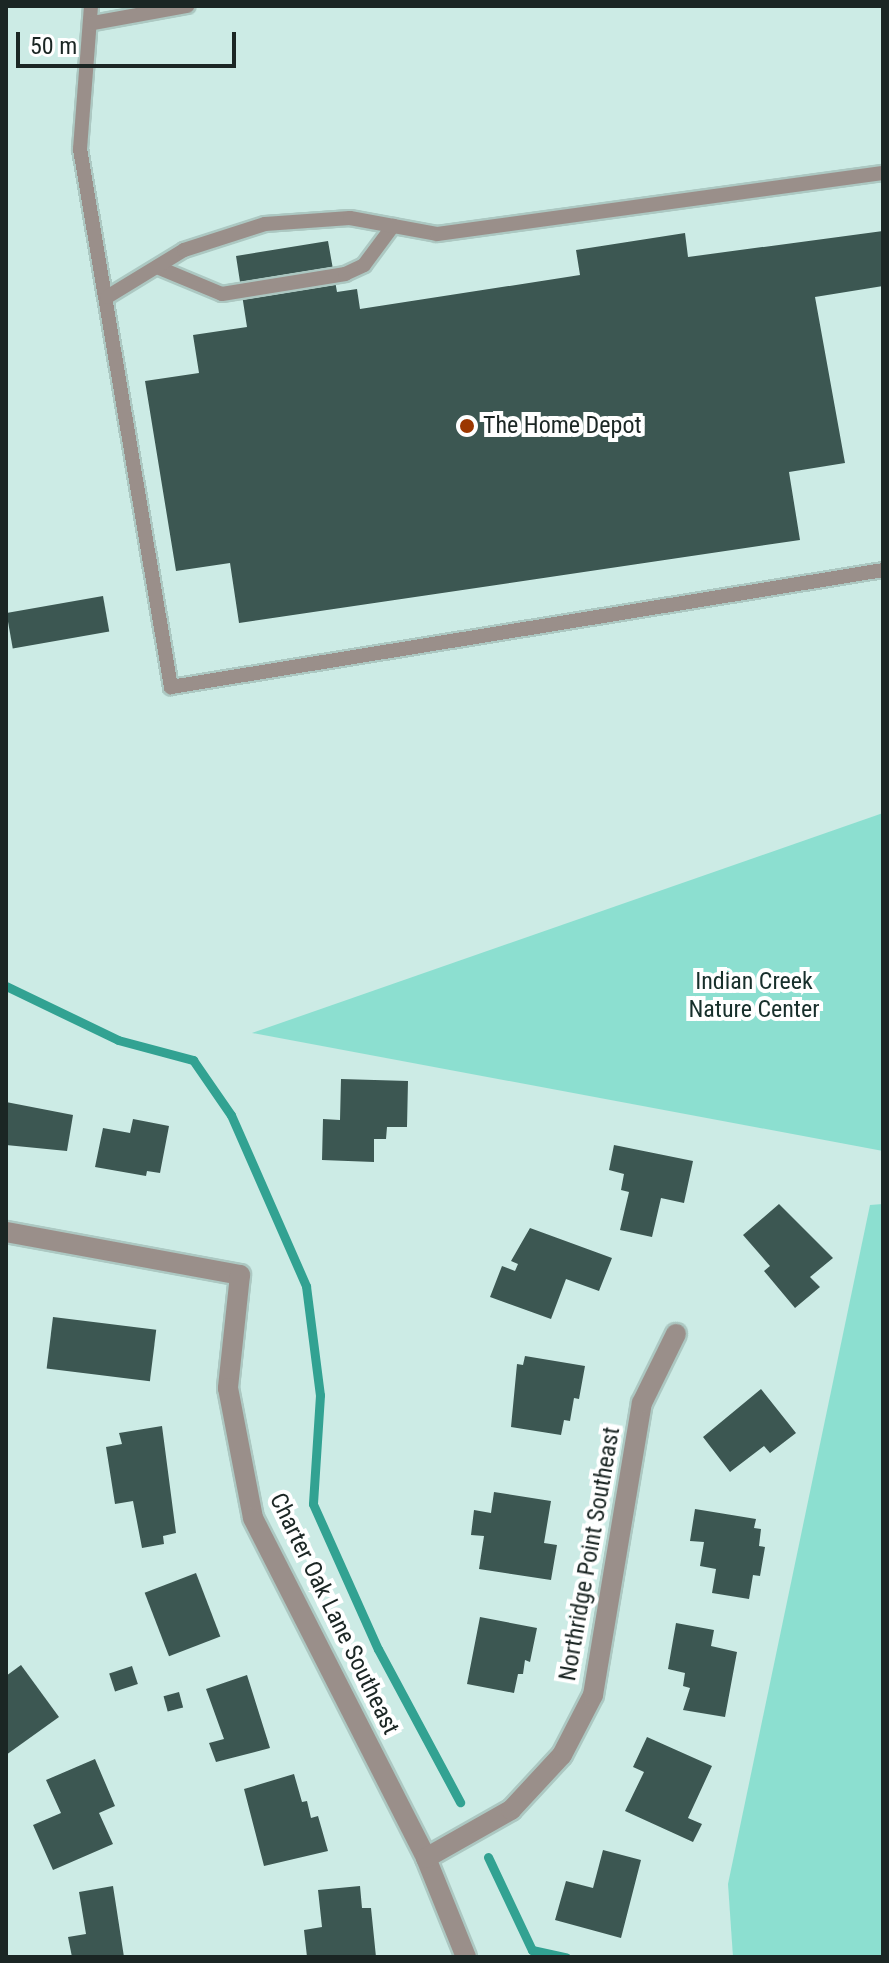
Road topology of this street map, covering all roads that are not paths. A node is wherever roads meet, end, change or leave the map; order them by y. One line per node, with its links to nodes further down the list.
1 (91, 6): 4 (lane)
2 (187, 6): 3 (lane)
3 (147, 10): 4 (lane)
4 (93, 23): 8 (lane)
5 (883, 173): 6 (lane)
6 (393, 226): 7 (lane); 7 (lane)
7 (157, 267): 8 (lane)
8 (107, 297): 9 (lane)
9 (883, 570)
10 (6, 1232): 12 (street, Charter Oak Lane Southeast)
11 (676, 1334): 12 (street, Northridge Point Southeast)
12 (426, 1858): 13 (street, Charter Oak Lane Southeast)
13 (466, 1957)

